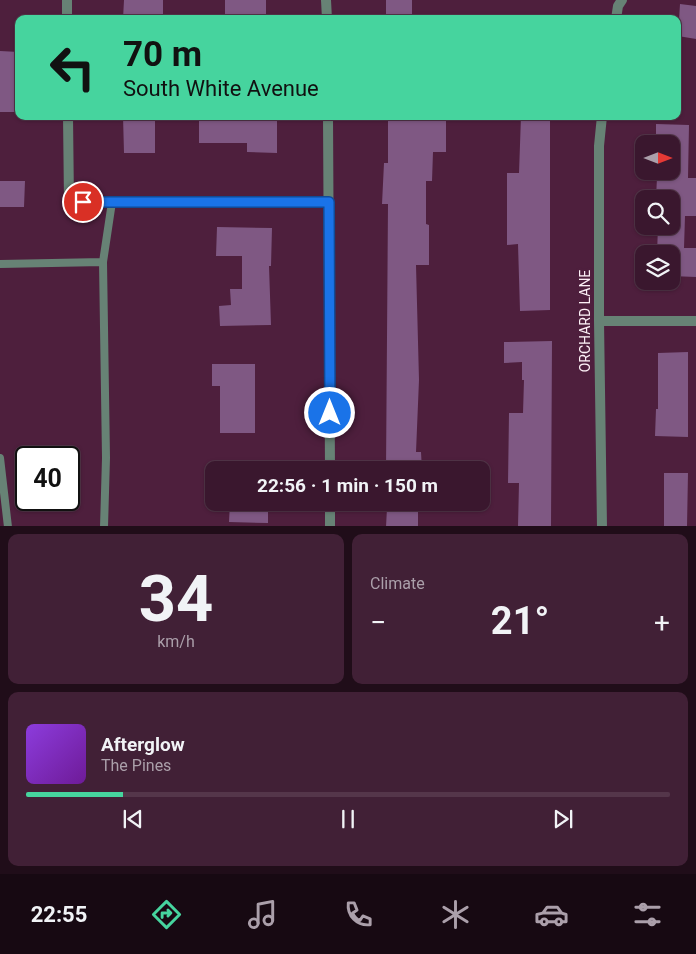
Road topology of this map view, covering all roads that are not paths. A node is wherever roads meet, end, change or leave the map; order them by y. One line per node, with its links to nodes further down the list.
1 (67, 0): 4 (street)
2 (326, 0): 5 (street)
3 (622, 0): 6 (street)
4 (67, 15)
5 (327, 15)
6 (617, 15)
7 (68, 120): 10 (street)
8 (328, 120): 11 (street)
9 (602, 120): 14 (street, ORCHARD LANE)
10 (112, 202): 11 (street); 12 (lane)
11 (329, 202): 17 (street)
12 (102, 262): 13 (lane); 20 (lane)
13 (0, 264)
14 (599, 321): 15 (street); 22 (street, ORCHARD LANE)
15 (696, 321)
16 (0, 458): 19 (lane)
17 (330, 461)
18 (330, 511): 21 (street)
19 (8, 526)
20 (104, 526)
21 (330, 526)
22 (602, 526)

